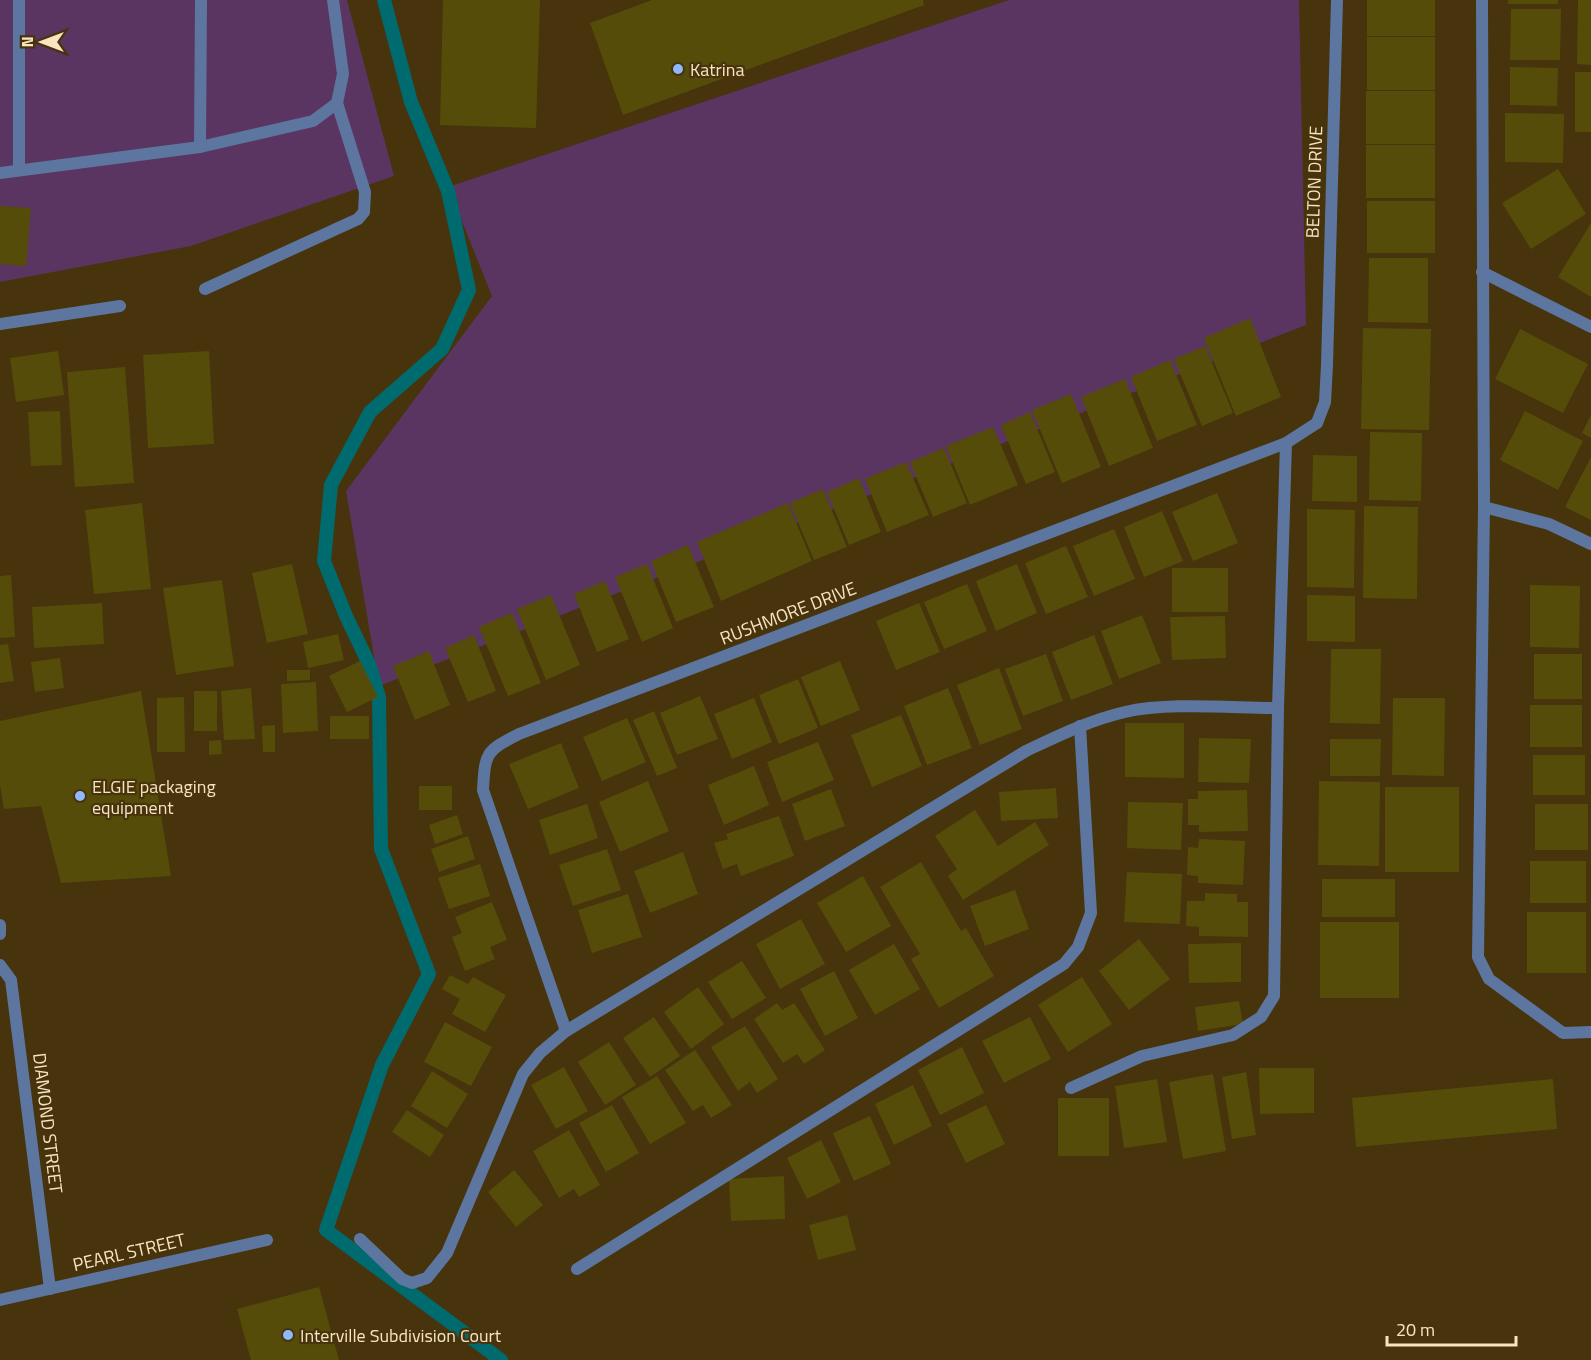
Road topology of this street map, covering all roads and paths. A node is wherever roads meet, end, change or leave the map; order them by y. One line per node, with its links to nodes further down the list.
1 (19, 0): 8 (street)
2 (201, 0): 7 (street)
3 (333, 0): 6 (street)
4 (1337, 0): 15 (street, BELTON DRIVE)
5 (1482, 0): 10 (street)
6 (337, 104): 7 (street); 11 (street)
7 (200, 147): 8 (street)
8 (19, 171): 9 (street)
9 (0, 173)
10 (1482, 272): 14 (street); 17 (street)
11 (205, 289)
12 (120, 306): 13 (street)
13 (0, 324)
14 (1591, 327)
15 (1327, 364): 16 (street, RUSHMORE DRIVE)
16 (1287, 443): 19 (street); 24 (street, RUSHMORE DRIVE)
17 (1484, 507): 18 (street); 25 (street)
18 (1591, 544)
19 (1278, 708): 20 (street); 26 (street)
20 (1080, 726): 24 (street); 29 (street)
21 (0, 925): 22 (street)
22 (0, 934)
23 (0, 965): 30 (street, DIAMOND STREET)
24 (566, 1030): 27 (street)
25 (1591, 1032)
26 (1071, 1088)
27 (360, 1239)
28 (267, 1240): 30 (street, PEARL STREET)
29 (577, 1269)
30 (50, 1289): 31 (street, PEARL STREET)
31 (0, 1300)

